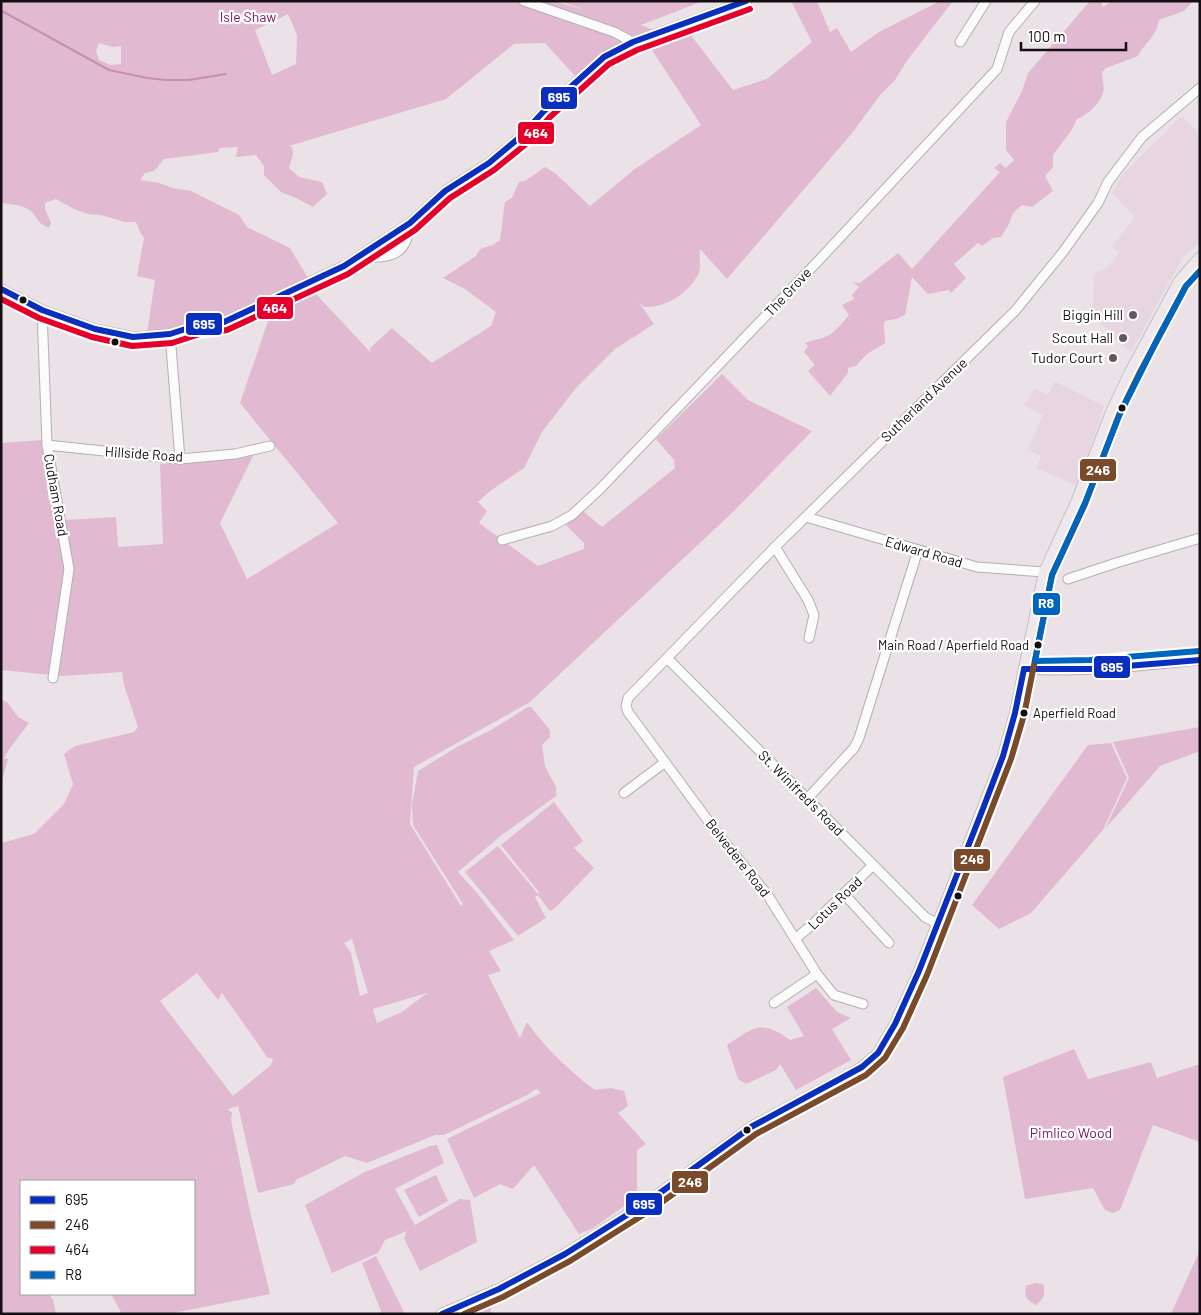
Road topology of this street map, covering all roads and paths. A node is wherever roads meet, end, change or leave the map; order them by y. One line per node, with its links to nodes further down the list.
1 (524, 1): 5 (street)
2 (747, 1): 5 (street)
3 (986, 1): 6 (street)
4 (1035, 1): 19 (street, The Grove)
5 (633, 42): 8 (street)
6 (960, 42)
7 (1200, 88): 17 (street, Sutherland Avenue)
8 (410, 223): 10 (street); 10 (street)
9 (1200, 257): 22 (main road)
10 (355, 258): 13 (street)
11 (1, 289): 12 (street)
12 (42, 310): 13 (street); 14 (street, Cudham Road)
13 (170, 334): 16 (street)
14 (47, 446): 16 (street, Hillside Road); 28 (street, Cudham Road)
15 (270, 446): 16 (street, Hillside Road)
16 (180, 459)
17 (806, 517): 20 (street, Sutherland Avenue); 21 (street, Edward Road)
18 (1200, 538): 23 (street)
19 (502, 540)
20 (775, 547): 24 (street); 25 (street, Sutherland Avenue)
21 (918, 550): 22 (street, Edward Road); 32 (street)
22 (1044, 572): 27 (main road)
23 (1068, 580)
24 (809, 638)
25 (668, 658): 29 (street, Sutherland Avenue); 32 (street, St. Winifred's Road)
26 (1200, 660): 27 (street)
27 (1024, 669): 35 (main road)
28 (53, 678)
29 (628, 698): 30 (street, Belvedere Road)
30 (664, 762): 31 (street); 36 (street, Belvedere Road)
31 (624, 793)
32 (806, 799): 33 (street, St. Winifred's Road)
33 (873, 865): 34 (street, Lotus Road); 35 (street, St. Winifred's Road)
34 (845, 895): 36 (street, Lotus Road); 37 (street)
35 (938, 924): 41 (main road)
36 (794, 939): 38 (street, Belvedere Road)
37 (890, 943)
38 (817, 974): 39 (street); 40 (street, Belvedere Road)
39 (774, 1003)
40 (863, 1004)
41 (441, 1314)

